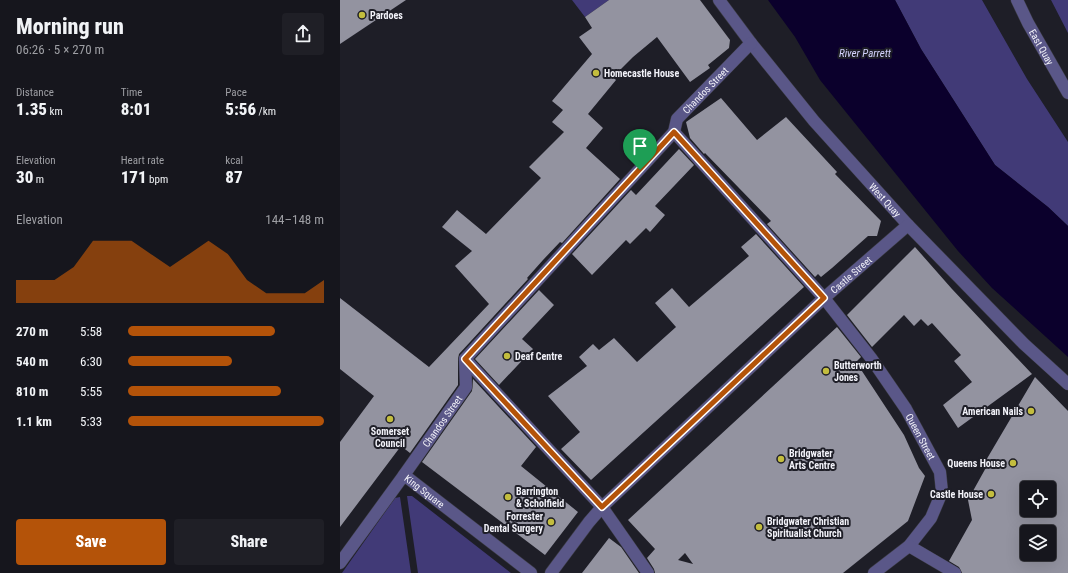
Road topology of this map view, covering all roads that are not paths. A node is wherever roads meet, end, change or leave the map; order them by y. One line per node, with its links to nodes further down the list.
1 (719, 0): 3 (street, West Quay)
2 (1017, 0): 4 (street, East Quay)
3 (751, 43): 5 (street, Chandos Street); 6 (street, West Quay)
4 (1068, 93)
5 (674, 132): 7 (street, Queen Street); 8 (street, Chandos Street)
6 (908, 225): 7 (street, Castle Street); 9 (street, West Quay)
7 (824, 298): 11 (street, Castle Street); 12 (street, Queen Street)
8 (465, 359): 10 (street, Chandos Street); 11 (street)
9 (1068, 384)
10 (404, 475): 13 (street, King Square); 14 (street, King Square)
11 (602, 507): 15 (street); 16 (street)
12 (909, 546): 17 (street, Queen Street); 18 (street)
13 (340, 563)
14 (531, 573)
15 (551, 573)
16 (648, 573)
17 (874, 573)
18 (955, 573)

